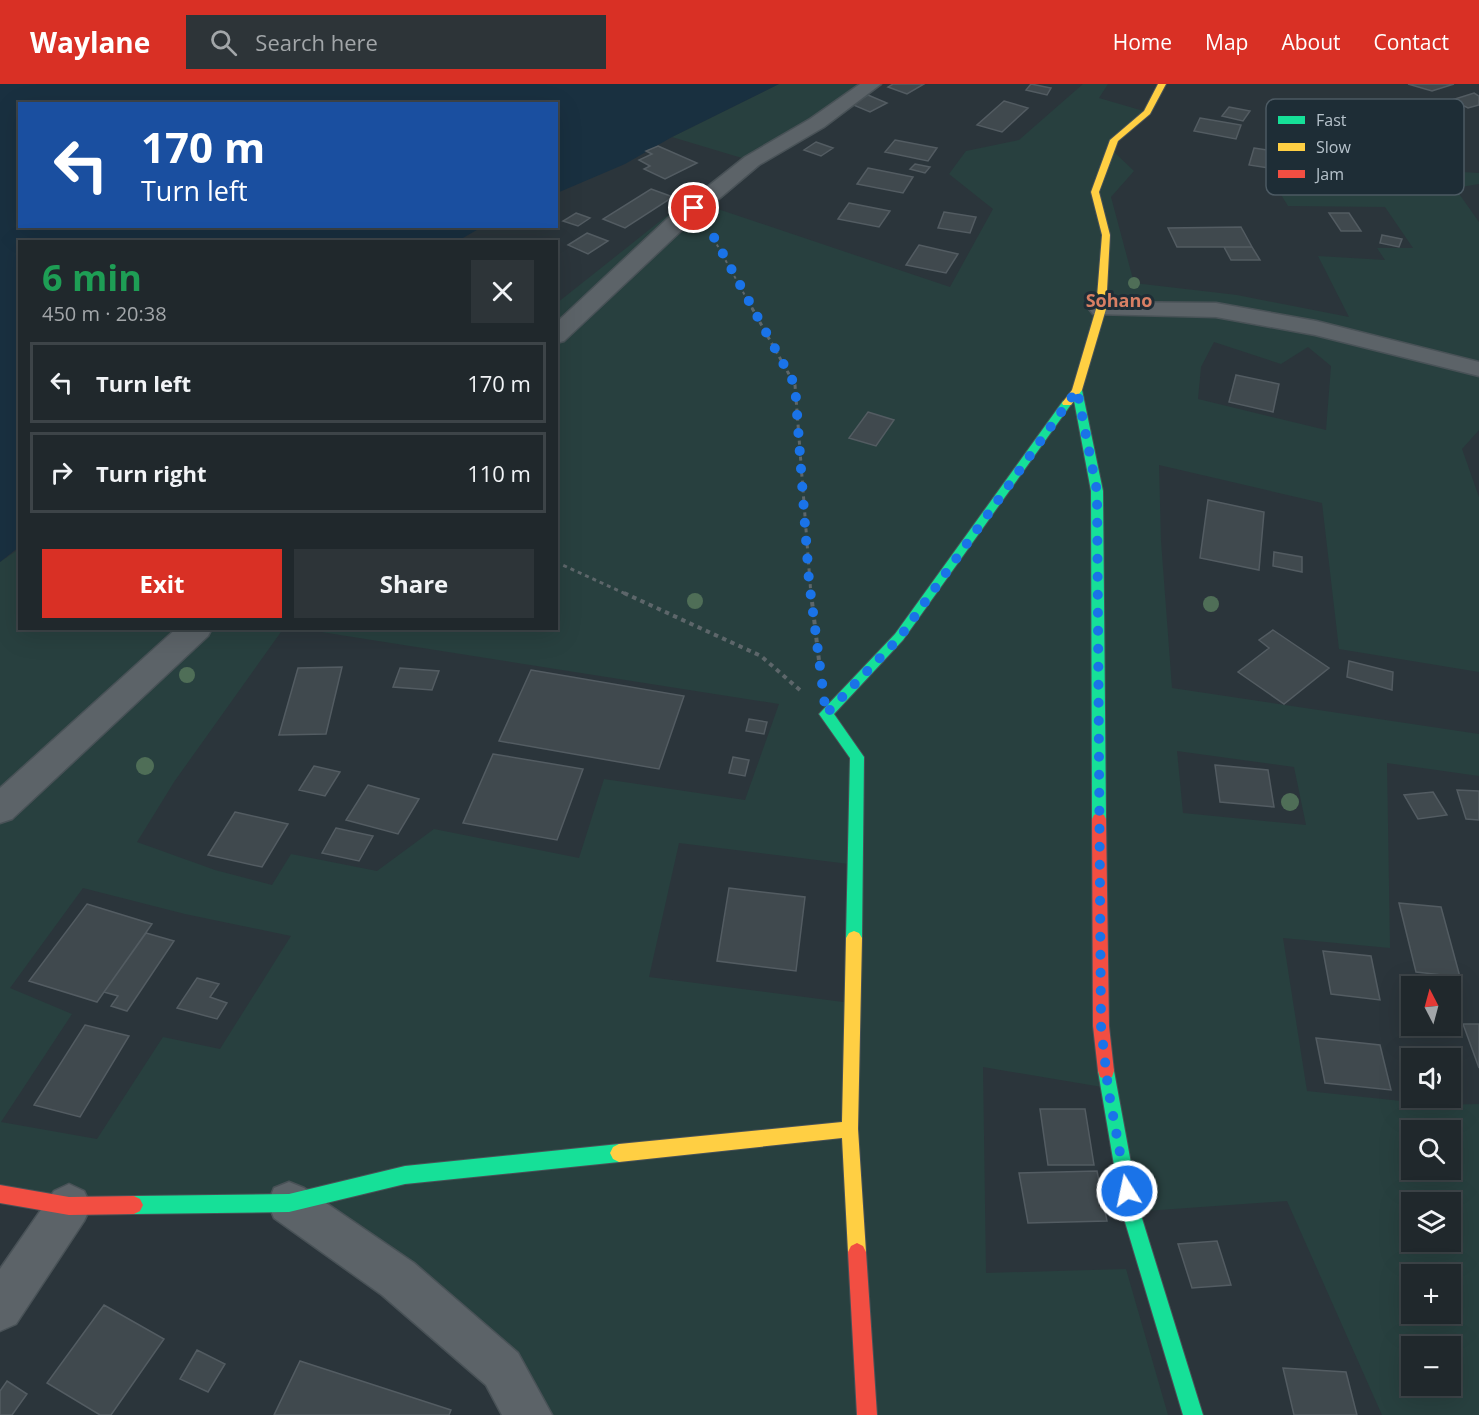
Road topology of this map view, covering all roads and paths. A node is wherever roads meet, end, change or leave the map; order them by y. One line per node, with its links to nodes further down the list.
1 (872, 84): 3 (street)
2 (1162, 84): 4 (street)
3 (694, 208): 5 (street); 10 (path)
4 (1101, 309): 6 (street); 7 (street)
5 (558, 334)
6 (1479, 369)
7 (1077, 390): 10 (street); 19 (street)
8 (558, 563): 10 (path)
9 (195, 630): 11 (street)
10 (826, 714): 12 (street)
11 (0, 809)
12 (850, 1129): 14 (street); 18 (street)
13 (0, 1194): 15 (street)
14 (289, 1203): 15 (street); 17 (street)
15 (69, 1206): 16 (street)
16 (0, 1308)
17 (528, 1415)
18 (867, 1415)
19 (1193, 1415)

